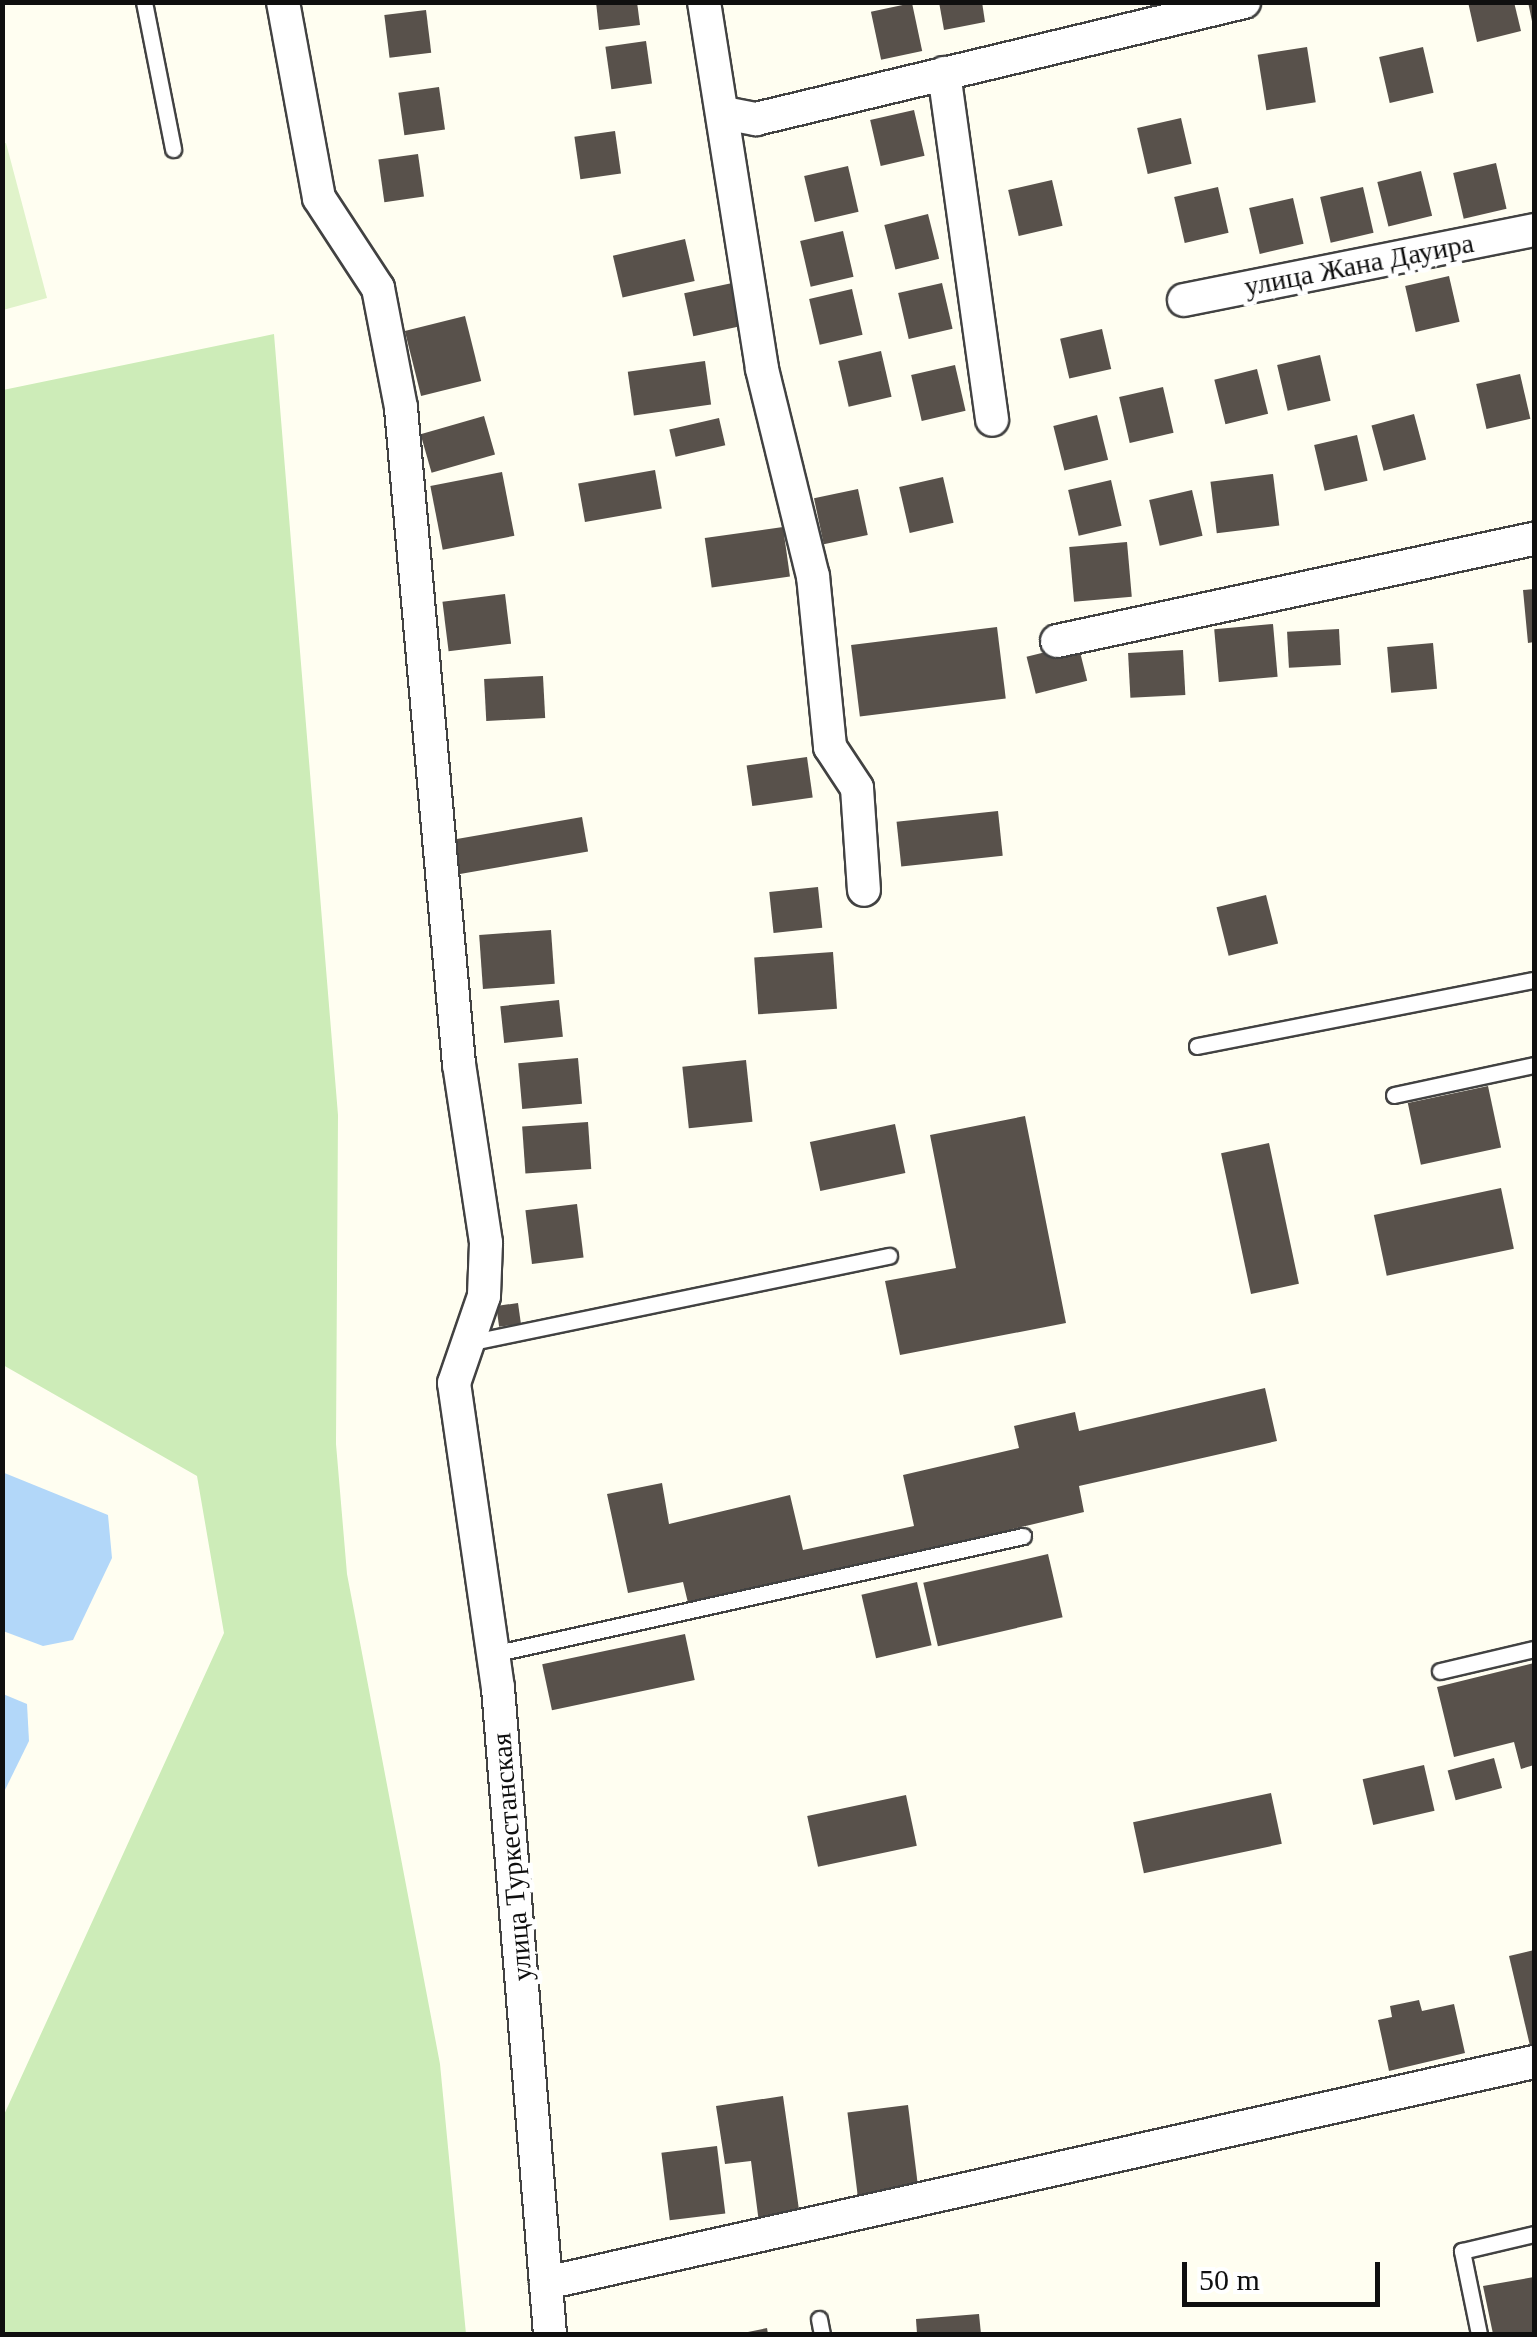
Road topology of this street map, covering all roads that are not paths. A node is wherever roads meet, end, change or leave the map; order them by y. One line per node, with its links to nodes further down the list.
1 (144, 2): 8 (lane)
2 (282, 2): 20 (street)
3 (704, 2): 7 (street)
4 (1244, 2): 5 (street)
5 (1140, 22): 6 (street)
6 (944, 74): 7 (street); 11 (street)
7 (724, 113): 14 (street)
8 (173, 149)
9 (1534, 230): 10 (street, улица Жана Дауира)
10 (1184, 300)
11 (992, 420)
12 (1534, 539): 13 (street)
13 (1057, 641)
14 (864, 890)
15 (1534, 980): 16 (lane)
16 (1197, 1046)
17 (1534, 1065): 18 (lane)
18 (1394, 1095)
19 (889, 1256): 20 (lane)
20 (464, 1343): 23 (street, улица Туркестанская)
21 (1023, 1536): 23 (lane)
22 (1534, 1649): 24 (lane)
23 (493, 1654): 27 (street, улица Туркестанская)
24 (1440, 1671)
25 (1534, 2062): 27 (street)
26 (1534, 2234): 29 (lane)
27 (546, 2283): 28 (street, улица Туркестанская)
28 (550, 2334)
29 (1479, 2334)

